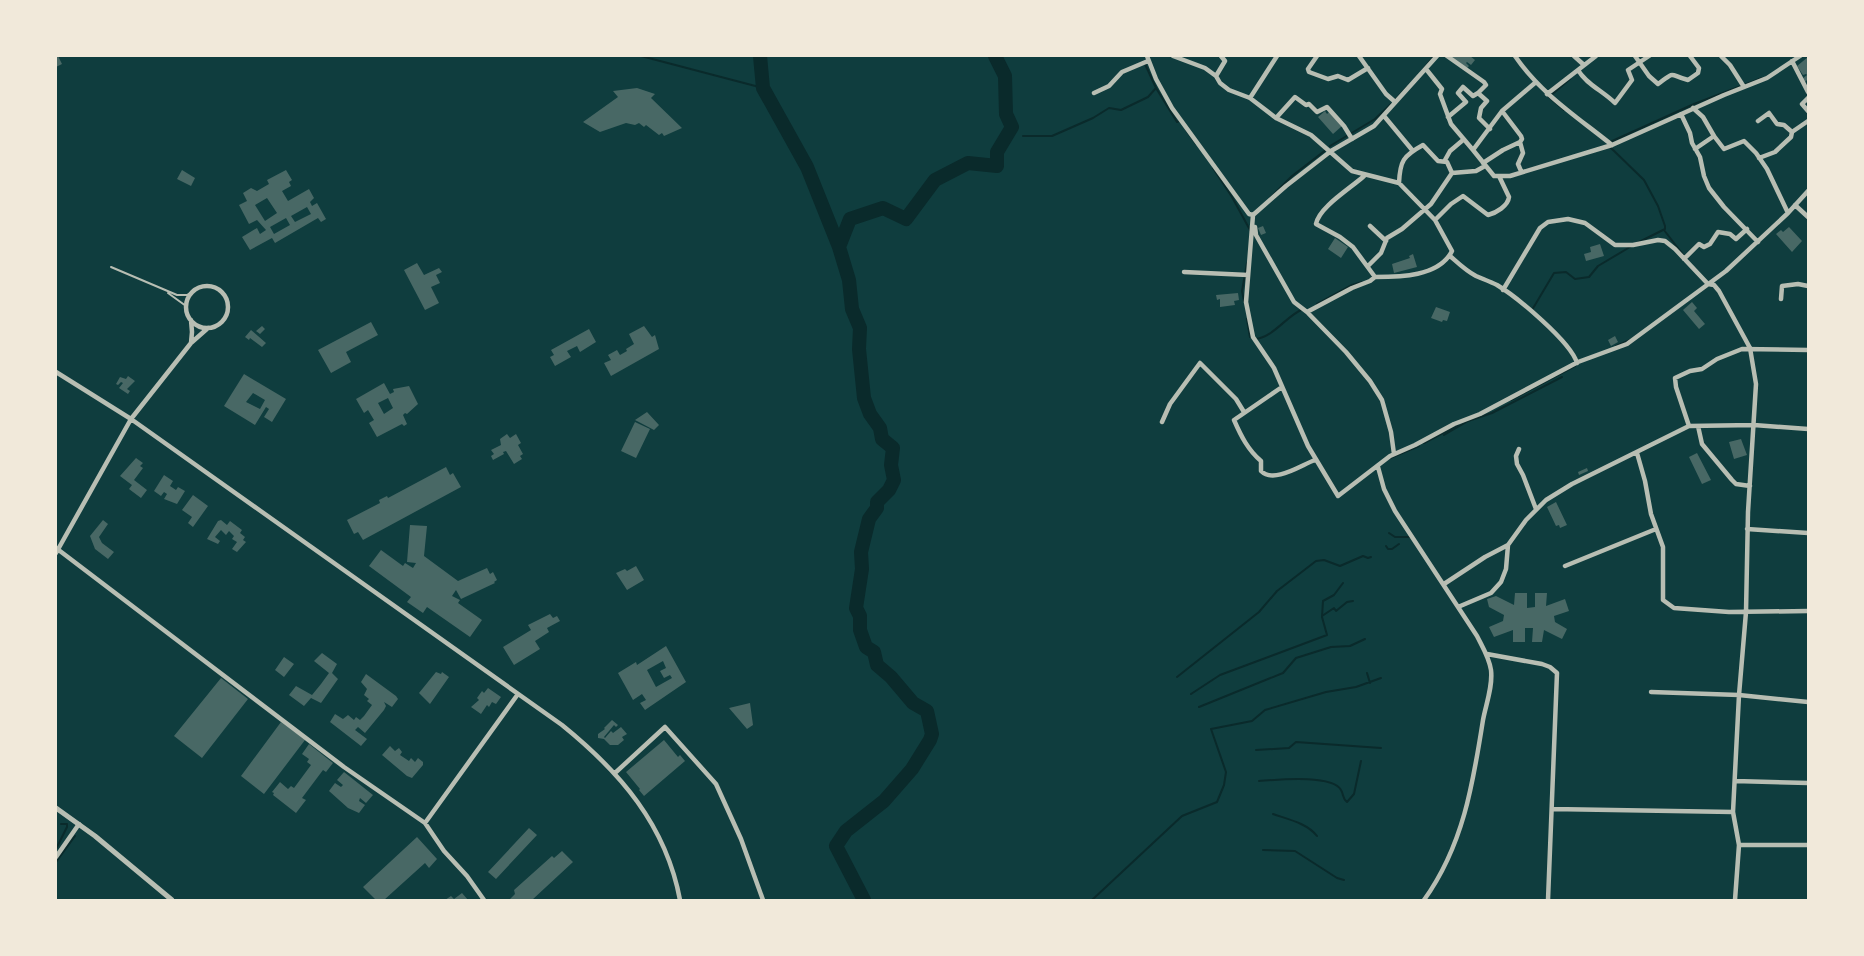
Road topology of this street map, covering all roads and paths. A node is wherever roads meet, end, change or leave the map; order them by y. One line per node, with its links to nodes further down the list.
1 (1173, 56): 23 (street)
2 (1221, 56): 23 (street)
3 (1277, 56): 30 (street)
4 (1317, 56): 20 (street)
5 (1359, 56): 20 (street)
6 (1437, 56): 21 (street)
7 (1447, 56): 28 (street)
8 (1515, 56): 24 (street)
9 (1574, 56): 19 (street)
10 (1596, 56): 19 (street)
11 (1635, 56): 17 (street)
12 (1649, 56): 17 (street)
13 (1690, 56): 17 (street)
14 (1721, 56): 25 (street)
15 (1800, 56): 18 (street)
16 (1147, 58): 27 (street); 65 (street)
17 (1640, 61): 22 (street)
18 (1792, 61): 25 (street); 26 (street)
19 (1584, 65): 22 (street)
20 (1368, 68): 32 (street)
21 (1426, 69): 32 (street); 38 (street)
22 (1578, 70): 29 (street)
23 (1216, 76): 30 (street)
24 (1536, 82): 29 (street); 34 (street)
25 (1744, 87): 33 (street)
26 (1809, 92)
27 (1094, 93)
28 (1478, 93): 38 (street); 42 (street)
29 (1547, 94): 48 (street)
30 (1250, 98): 39 (street)
31 (1809, 98): 35 (street)
32 (1394, 101): 37 (street)
33 (1693, 108): 36 (street); 44 (street)
34 (1502, 111): 42 (street); 47 (street)
35 (1809, 111)
36 (1681, 114): 48 (street); 49 (street)
37 (1384, 116): 45 (street); 52 (street)
38 (1448, 117): 46 (street)
39 (1276, 118): 45 (street); 51 (street)
40 (1758, 121): 43 (street)
41 (1809, 121): 43 (street)
42 (1490, 129): 50 (street)
43 (1792, 132): 53 (street)
44 (1714, 136): 49 (street); 53 (street)
45 (1352, 139): 51 (street)
46 (1463, 140): 50 (street); 54 (street)
47 (1520, 142): 55 (street); 56 (street)
48 (1612, 144): 56 (street)
49 (1695, 149): 69 (street)
50 (1473, 150): 55 (street)
51 (1331, 151): 58 (street); 65 (street)
52 (1413, 151): 54 (street); 60 (street)
53 (1759, 158): 64 (street)
54 (1445, 160): 57 (street)
55 (1484, 164): 57 (street); 59 (street)
56 (1521, 171): 59 (street)
57 (1452, 173): 63 (street)
58 (1364, 176): 60 (street); 74 (street)
59 (1498, 176): 67 (street)
60 (1399, 183): 63 (street)
61 (1809, 191): 62 (street)
62 (1796, 205): 64 (street); 66 (street)
63 (1426, 209): 67 (street); 70 (street)
64 (1788, 213): 71 (street)
65 (1253, 215): 77 (street); 86 (street)
66 (1809, 217)
67 (1435, 220): 72 (street)
68 (1370, 226): 70 (street)
69 (1747, 229): 71 (street); 73 (street)
70 (1386, 241): 74 (street)
71 (1758, 242): 79 (street)
72 (1450, 256): 78 (street); 82 (street)
73 (1684, 259): 79 (street); 82 (street)
74 (1368, 266): 78 (street)
75 (111, 267): 83 (lane)
76 (1184, 272): 77 (street)
77 (1248, 275): 94 (street)
78 (1375, 277): 86 (street)
79 (1708, 284): 90 (street); 92 (street)
80 (1809, 286): 84 (street)
81 (195, 290): 83 (lane); 85 (street); 88 (street)
82 (1503, 290): 92 (street)
83 (166, 291): 85 (lane)
84 (1781, 299)
85 (186, 306): 87 (street)
86 (1307, 312): 104 (street)
87 (191, 321): 88 (street); 89 (street)
88 (208, 328): 89 (street)
89 (190, 343): 96 (street)
90 (1750, 348): 91 (street); 98 (street); 99 (street)
91 (1809, 350)
92 (1577, 363): 104 (street)
93 (56, 372): 96 (street)
94 (1282, 387): 95 (street); 105 (street)
95 (1244, 412): 97 (street); 105 (street)
96 (131, 419): 113 (street); 121 (street)
97 (1162, 422)
98 (1754, 425): 100 (street); 101 (street); 107 (street)
99 (1689, 426): 100 (street); 103 (street)
100 (1698, 426): 107 (street)
101 (1809, 429)
102 (1520, 448): 108 (street)
103 (1637, 453): 108 (street); 109 (street)
104 (1394, 454): 106 (street)
105 (1316, 460): 106 (street)
106 (1378, 466): 115 (street)
107 (1750, 486): 110 (street)
108 (1536, 509): 112 (street)
109 (1656, 529): 114 (street); 118 (street)
110 (1747, 529): 111 (street); 118 (street)
111 (1809, 533)
112 (1508, 545): 115 (street); 116 (street)
113 (56, 550): 130 (street)
114 (1565, 566)
115 (1444, 584): 116 (street)
116 (1458, 607): 119 (street)
117 (1809, 611): 118 (street)
118 (1746, 612): 122 (street)
119 (1487, 654): 128 (street); 139 (street)
120 (1651, 692): 122 (street)
121 (518, 694): 124 (street); 130 (street)
122 (1739, 695): 123 (street); 125 (street)
123 (1809, 702)
124 (615, 773): 137 (street); 138 (street)
125 (1735, 781): 126 (street); 129 (street)
126 (1809, 783)
127 (56, 808): 131 (street)
128 (1552, 809): 129 (street); 140 (street)
129 (1733, 812): 132 (street)
130 (425, 823): 136 (street)
131 (79, 824): 134 (street); 135 (street)
132 (1739, 845): 133 (street); 141 (street)
133 (1809, 845)
134 (56, 857)
135 (172, 900)
136 (484, 900)
137 (680, 900)
138 (763, 900)
139 (1424, 900)
140 (1548, 900)
141 (1735, 900)

